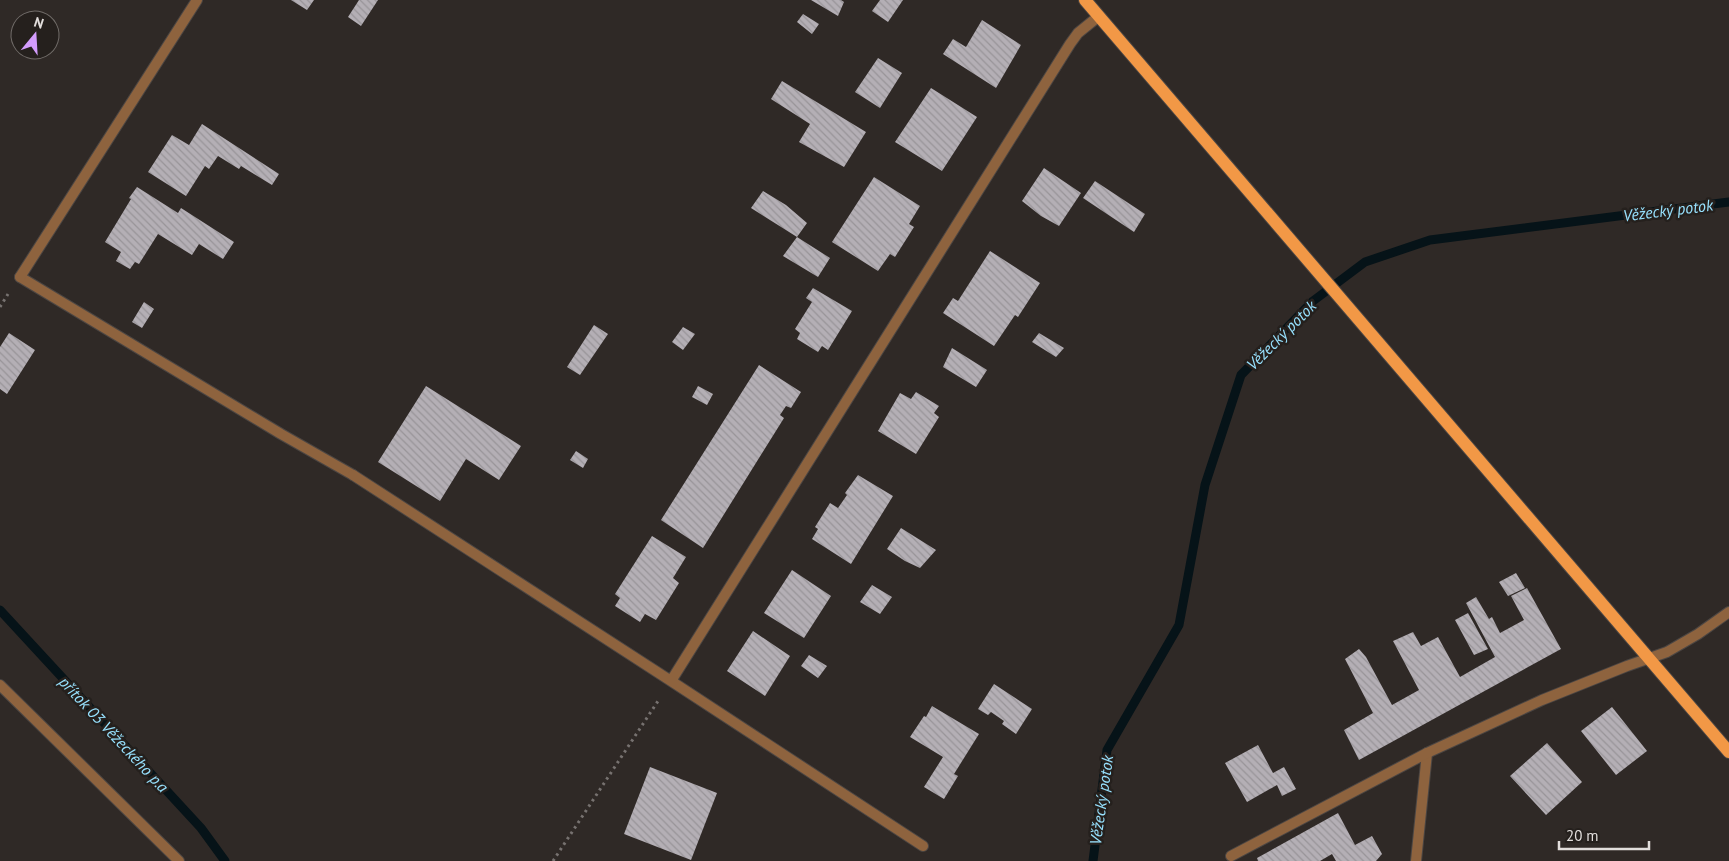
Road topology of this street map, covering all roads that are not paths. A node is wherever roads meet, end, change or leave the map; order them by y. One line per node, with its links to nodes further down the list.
1 (197, 0): 6 (street)
2 (1085, 0): 3 (main road)
3 (1099, 16): 5 (main road); 6 (street)
4 (1729, 612): 5 (street)
5 (1648, 658): 8 (main road); 9 (street)
6 (671, 681): 10 (street)
7 (0, 685): 12 (street)
8 (1729, 752)
9 (1427, 753): 11 (street); 13 (street)
10 (923, 846)
11 (1231, 856)
12 (179, 861)
13 (1416, 861)

